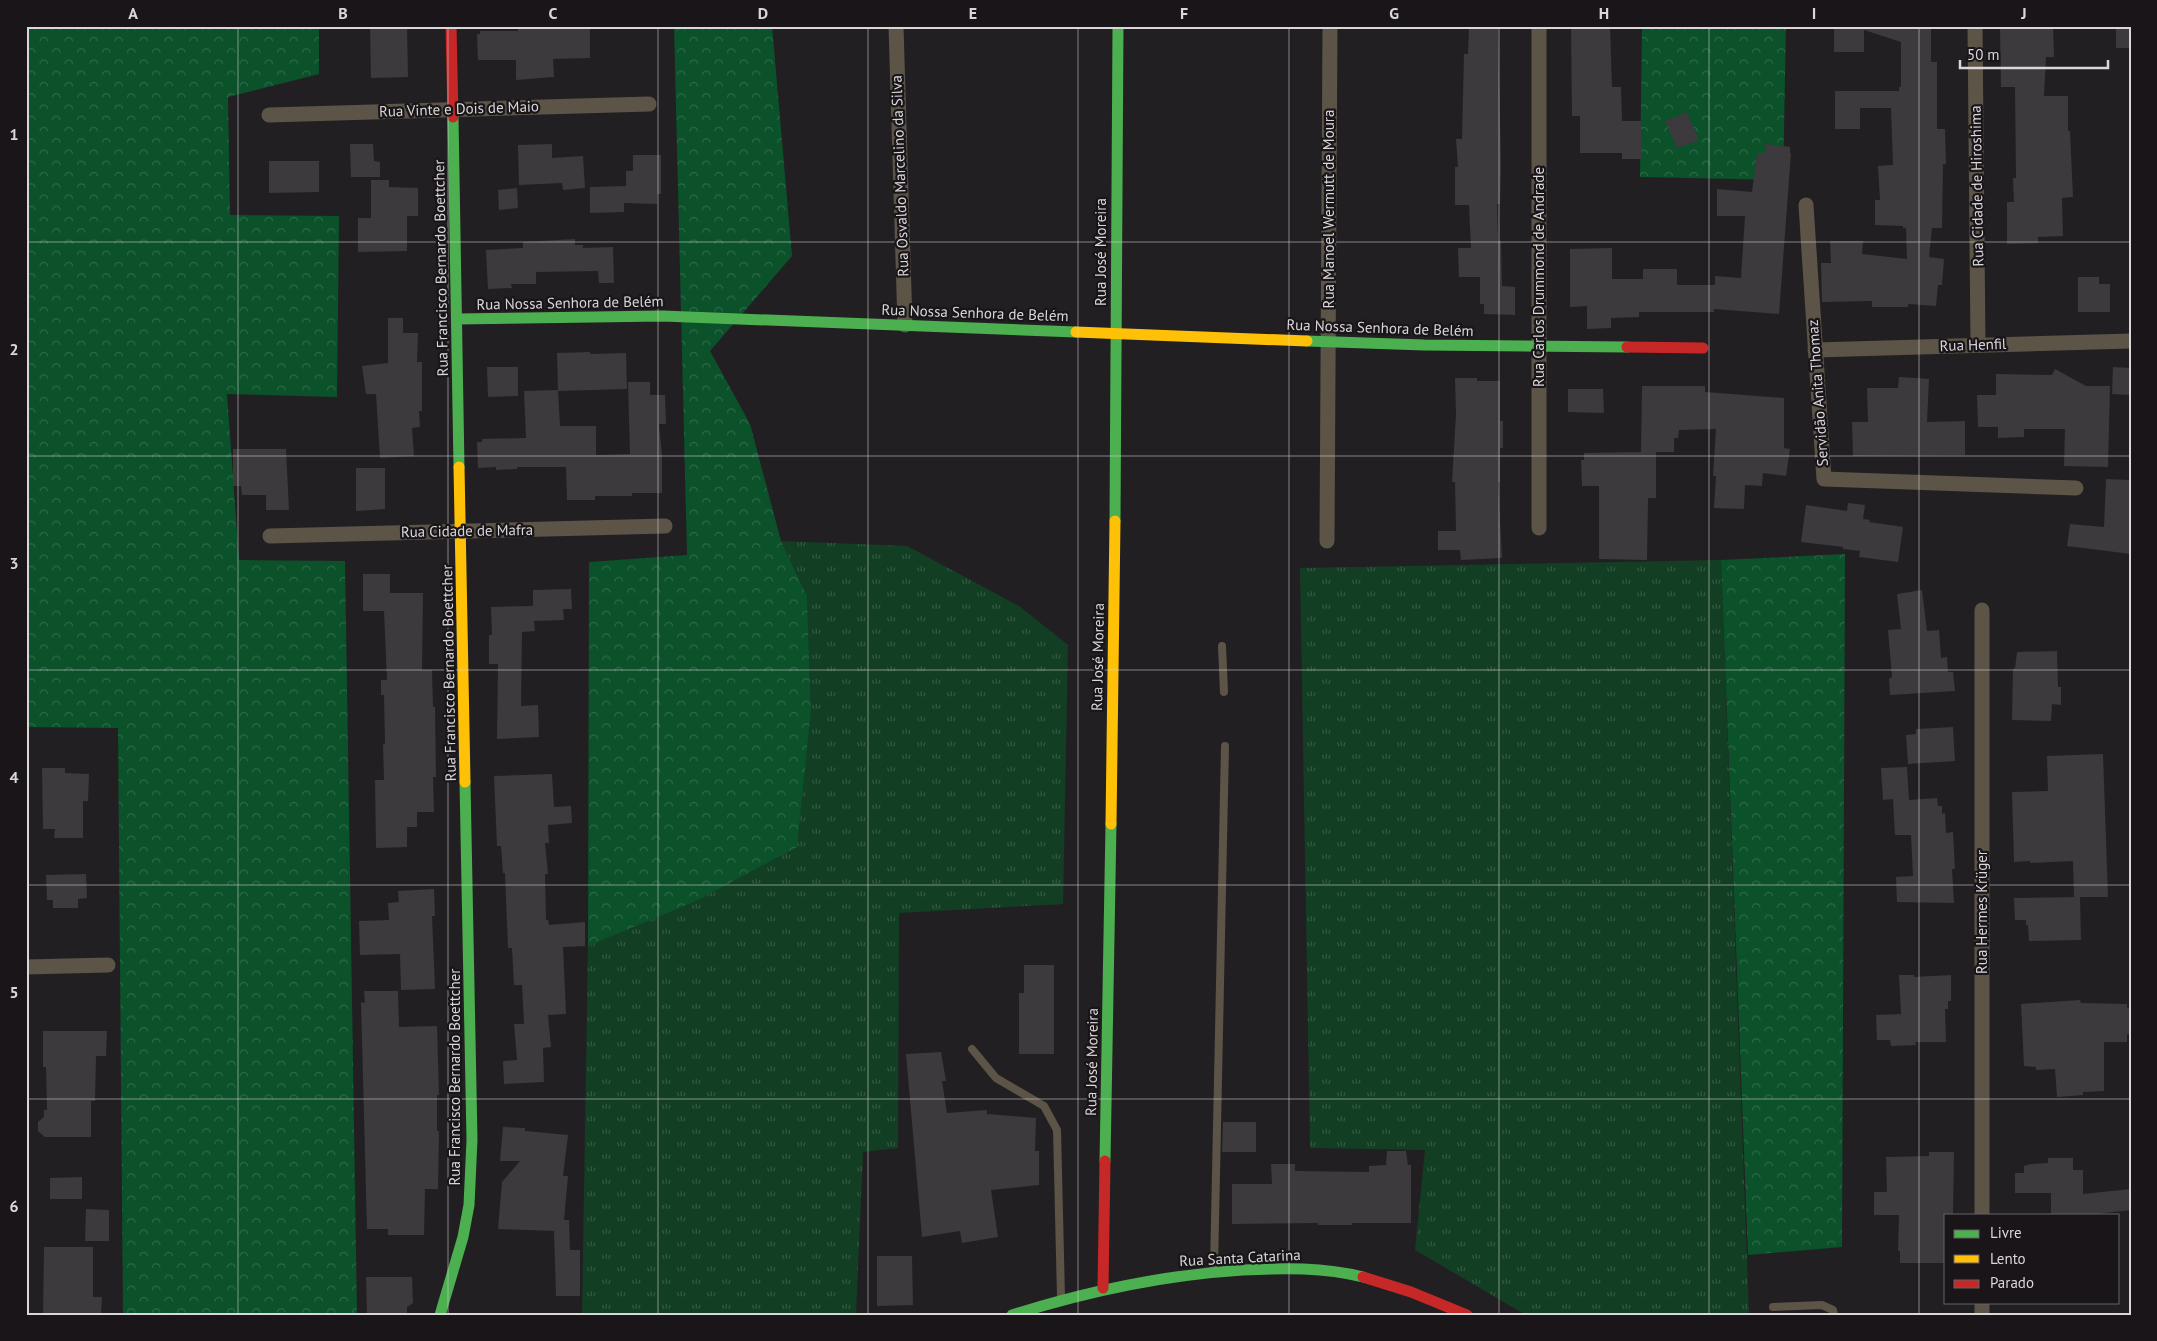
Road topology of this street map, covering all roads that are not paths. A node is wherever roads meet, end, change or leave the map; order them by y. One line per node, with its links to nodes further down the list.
1 (452, 26): 8 (street, Rua Francisco Bernardo Boettcher)
2 (896, 26): 12 (street, Rua Osvaldo Marcelino da Silva)
3 (1118, 26): 13 (street, Rua José Moreira)
4 (1330, 26): 15 (street, Rua Manoel Wermutt de Moura)
5 (1539, 26): 17 (street, Rua Carlos Drummond de Andrade)
6 (1975, 26): 16 (street, Rua Cidade de Hiroshima)
7 (648, 104): 8 (street, Rua Vinte e Dois de Maio)
8 (453, 110): 9 (street, Rua Vinte e Dois de Maio); 11 (street, Rua Francisco Bernardo Boettcher)
9 (268, 115)
10 (1806, 205): 19 (street, Servidão Anita Thomaz)
11 (457, 319): 12 (street, Rua Nossa Senhora de Belém); 23 (street, Rua Francisco Bernardo Boettcher)
12 (905, 325): 13 (street, Rua Nossa Senhora de Belém)
13 (1115, 333): 15 (street, Rua Nossa Senhora de Belém); 35 (street, Rua José Moreira)
14 (2131, 341): 16 (street, Rua Henfil)
15 (1328, 342): 17 (street, Rua Nossa Senhora de Belém); 25 (street, Rua Manoel Wermutt de Moura)
16 (1978, 345): 19 (street, Rua Henfil)
17 (1539, 347): 18 (street, Rua Nossa Senhora de Belém); 22 (street, Rua Carlos Drummond de Andrade)
18 (1703, 348)
19 (1815, 350): 20 (street, Servidão Anita Thomaz)
20 (2076, 488)
21 (665, 526): 23 (street, Rua Cidade de Mafra)
22 (1539, 528)
23 (461, 531): 24 (street, Rua Cidade de Mafra); 38 (street, Rua Francisco Bernardo Boettcher)
24 (270, 536)
25 (1327, 541)
26 (1982, 610): 33 (street, Rua Hermes Krüger)
27 (1222, 646): 28 (lane)
28 (1224, 692)
29 (1225, 746): 34 (lane)
30 (108, 965): 31 (street)
31 (26, 967)
32 (972, 1049): 36 (lane)
33 (1982, 1214)
34 (1214, 1271): 35 (street, Rua Santa Catarina); 40 (street, Rua Santa Catarina)
35 (1103, 1288): 36 (street, Rua Santa Catarina)
36 (1061, 1299): 39 (street, Rua Santa Catarina)
37 (1773, 1307): 41 (lane)
38 (440, 1315)
39 (1012, 1315)
40 (1467, 1315)
41 (1834, 1315)

